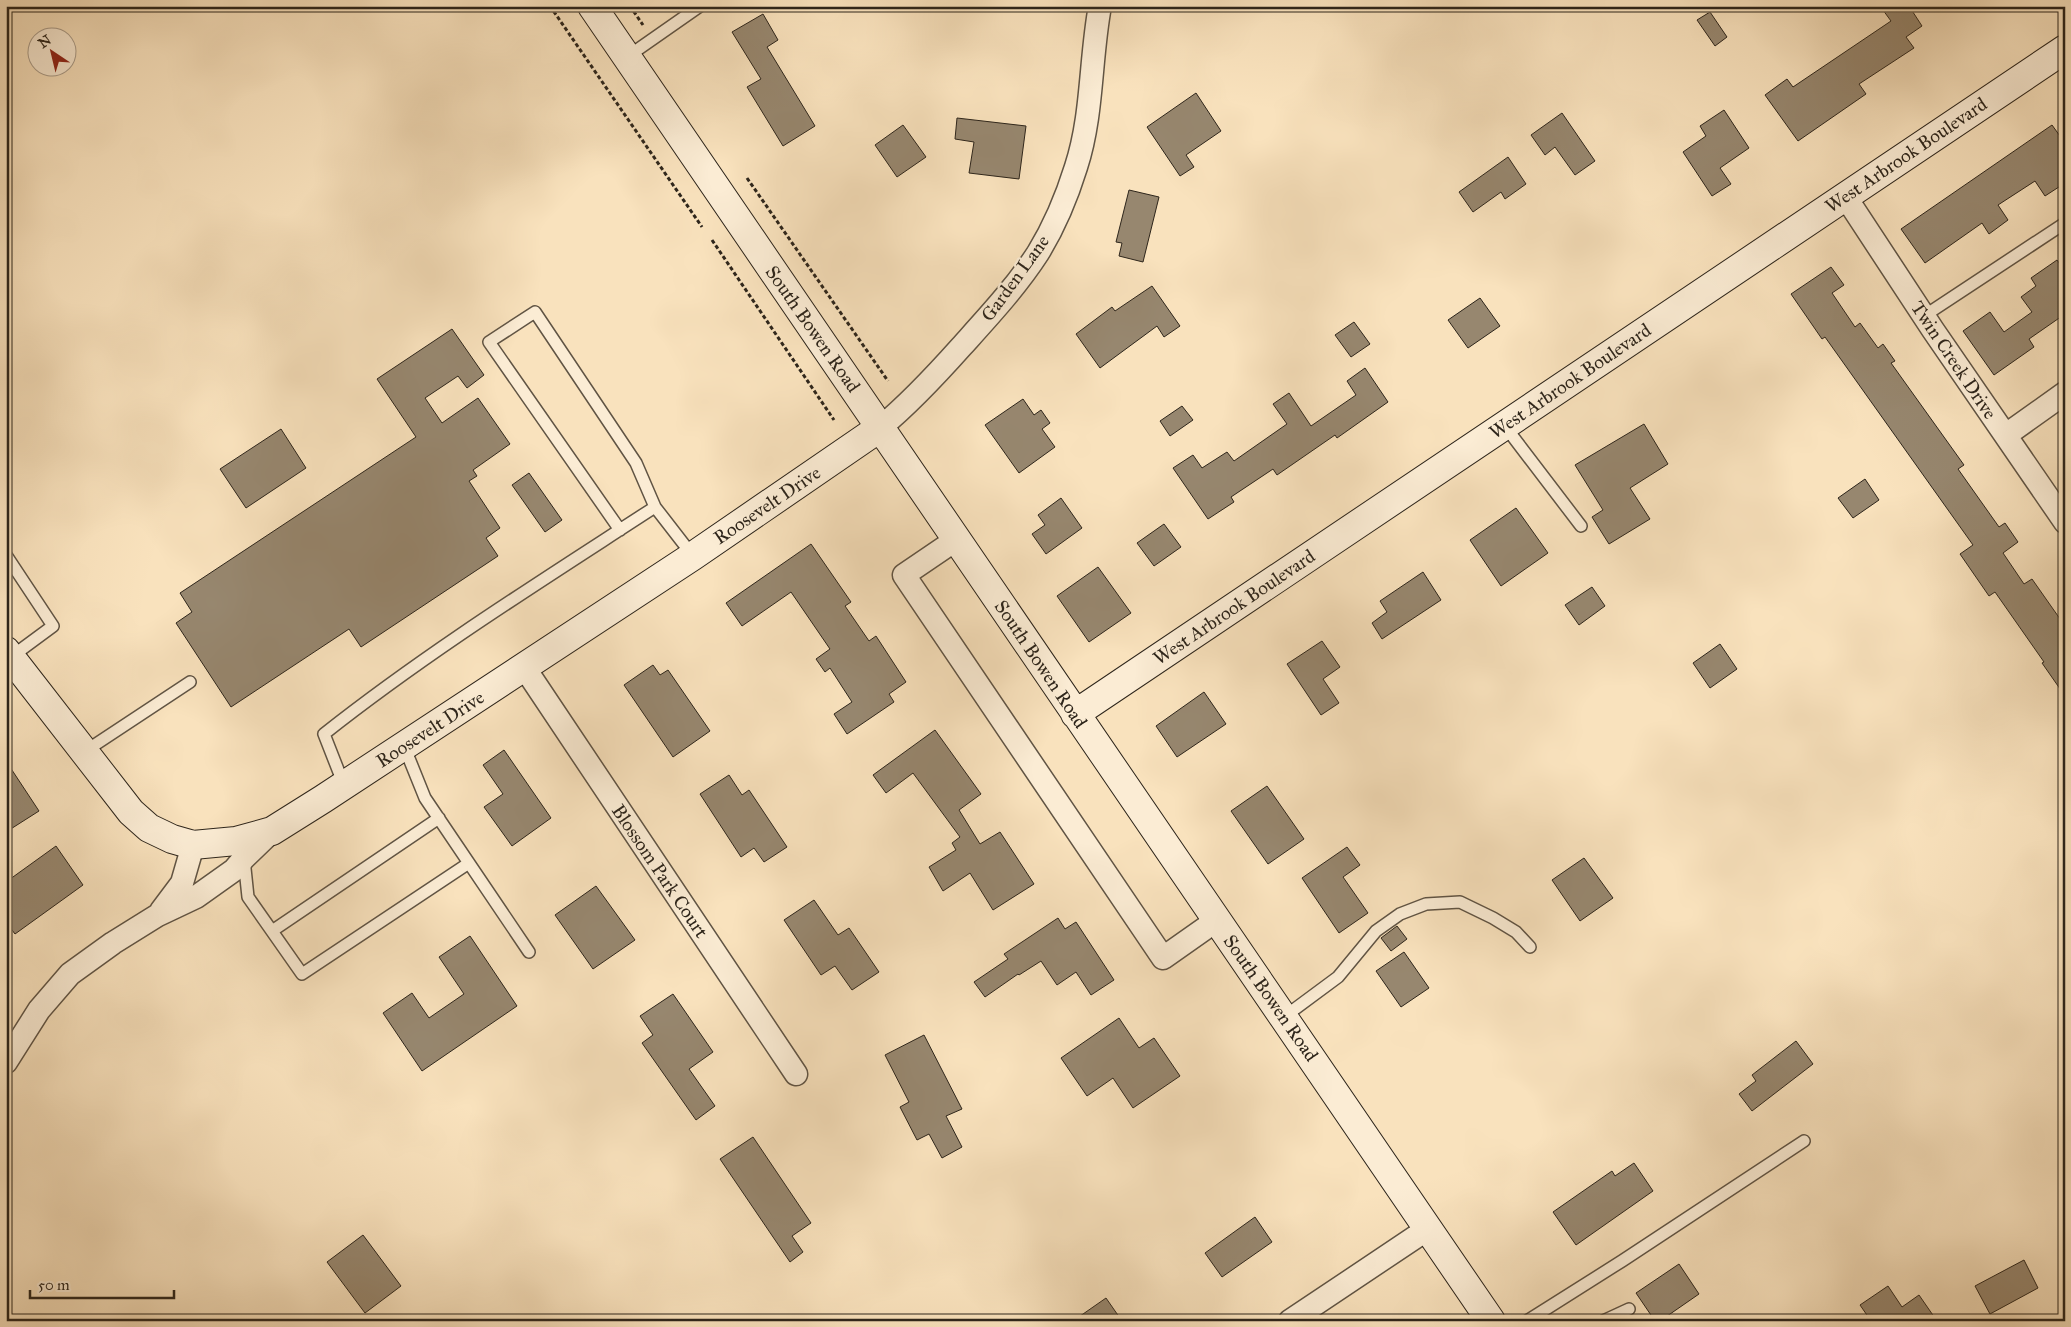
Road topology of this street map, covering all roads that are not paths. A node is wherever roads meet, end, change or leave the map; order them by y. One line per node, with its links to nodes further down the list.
1 (592, 6): 5 (street, South Bowen Road)
2 (700, 6): 5 (lane)
3 (1100, 6): 11 (street, Garden Lane)
4 (2065, 49): 6 (street, West Arbrook Boulevard)
5 (627, 57): 11 (street, South Bowen Road)
6 (1845, 196): 8 (street, Twin Creek Drive); 10 (street, West Arbrook Boulevard)
7 (2065, 223): 8 (lane)
8 (1924, 316): 12 (street, Twin Creek Drive)
9 (2065, 393): 12 (street)
10 (1504, 425): 15 (lane); 23 (street, West Arbrook Boulevard)
11 (881, 427): 17 (street, South Bowen Road); 19 (street, Roosevelt Drive)
12 (2006, 436): 14 (street, Twin Creek Drive)
13 (656, 507): 16 (lane); 16 (lane); 19 (lane)
14 (2065, 522)
15 (1581, 526)
16 (620, 530): 26 (lane)
17 (957, 539): 23 (street, South Bowen Road); 33 (street)
18 (6, 555): 20 (lane)
19 (693, 556): 21 (street, Roosevelt Drive)
20 (9, 654): 25 (street, Roosevelt Drive)
21 (524, 667): 24 (street, Roosevelt Drive); 39 (street, Blossom Park Court)
22 (190, 682): 25 (lane)
23 (1075, 714): 33 (street, South Bowen Road)
24 (404, 746): 26 (street, Roosevelt Drive); 27 (lane)
25 (84, 752): 29 (street, Roosevelt Drive)
26 (344, 785): 28 (street, Roosevelt Drive)
27 (439, 818): 31 (lane); 34 (lane)
28 (272, 831): 29 (street, Roosevelt Drive); 30 (street)
29 (193, 845): 32 (street)
30 (244, 858): 32 (street); 34 (lane)
31 (469, 863): 34 (lane); 36 (lane)
32 (158, 916): 38 (street)
33 (1217, 920): 37 (street, South Bowen Road)
34 (272, 931)
35 (1530, 947): 37 (lane)
36 (529, 952)
37 (1284, 1017): 41 (street, South Bowen Road)
38 (6, 1062)
39 (796, 1074)
40 (1804, 1141): 45 (lane)
41 (1428, 1228): 43 (street); 44 (street, South Bowen Road)
42 (1629, 1309): 46 (lane)
43 (1290, 1321)
44 (1491, 1321)
45 (1527, 1321)
46 (1603, 1321)

